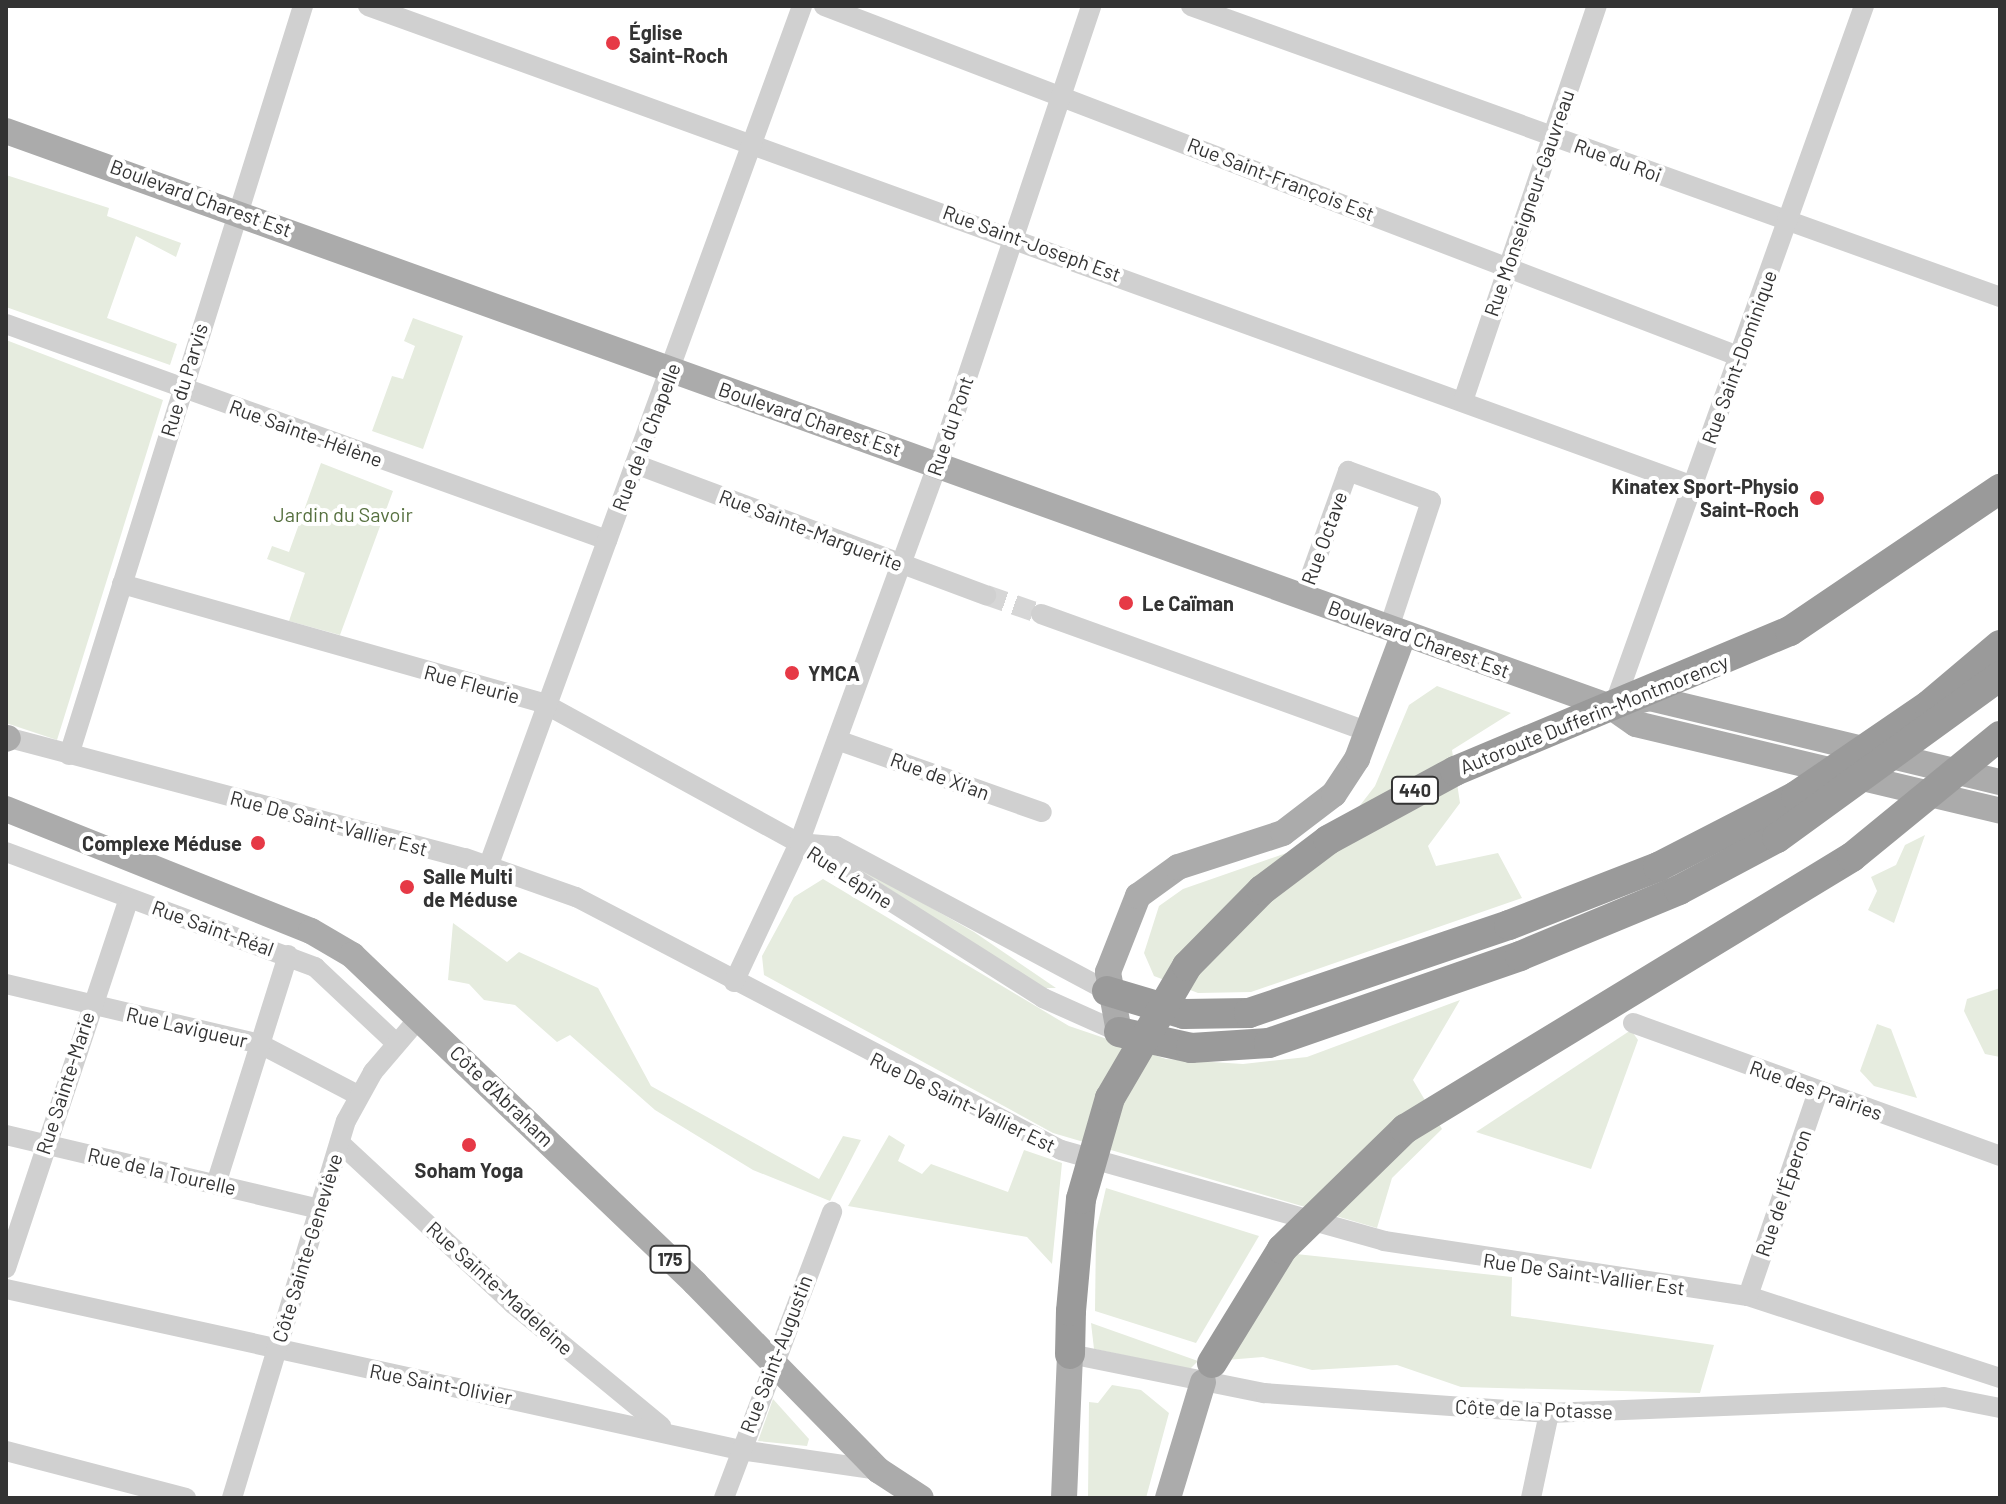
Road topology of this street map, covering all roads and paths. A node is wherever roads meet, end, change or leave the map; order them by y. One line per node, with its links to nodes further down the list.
1 (303, 6): 13 (street, Rue du Parvis)
2 (368, 6): 12 (street, Rue Saint-Joseph Est)
3 (802, 6): 12 (street, Rue de la Chapelle)
4 (824, 6): 9 (street, Rue Saint-François Est)
5 (1091, 6): 9 (street, Rue du Pont)
6 (1191, 6): 11 (street, Rue du Roi)
7 (1597, 6): 11 (street, Rue Monseigneur-Gauvreau)
8 (1864, 6): 14 (street, Rue Saint-Dominique)
9 (1062, 95): 15 (street, Rue du Pont); 16 (street, Rue Saint-François Est)
10 (6, 131): 13 (main road, Boulevard Charest Est)
11 (1552, 136): 14 (street, Rue du Roi); 16 (street, Rue Monseigneur-Gauvreau)
12 (753, 143): 15 (street, Rue Saint-Joseph Est); 20 (street, Rue de la Chapelle)
13 (236, 211): 20 (main road, Boulevard Charest Est); 21 (street, Rue du Parvis)
14 (1789, 221): 17 (street, Rue du Roi); 19 (street, Rue Saint-Dominique)
15 (1015, 236): 22 (street, Rue Saint-Joseph Est); 24 (street, Rue du Pont)
16 (1506, 266): 19 (street, Rue Saint-François Est); 22 (street, Rue Monseigneur-Gauvreau)
17 (2000, 297)
18 (6, 324): 21 (street, Rue Sainte-Hélène)
19 (1738, 356): 25 (street, Rue Saint-Dominique)
20 (671, 370): 23 (street, Rue de la Chapelle); 24 (main road, Boulevard Charest Est)
21 (180, 389): 27 (street, Rue Sainte-Hélène); 29 (street, Rue du Parvis)
22 (1463, 401): 25 (street, Rue Saint-Joseph Est)
23 (635, 464): 27 (street, Rue de la Chapelle); 28 (street, Rue Sainte-Marguerite)
24 (938, 464): 28 (street, Rue du Pont); 31 (main road, Boulevard Charest Est)
25 (1693, 486): 37 (street, Rue Saint-Dominique)
26 (2000, 489): 74 (highway, Autoroute Dufferin-Montmorency / 440, bridge)
27 (607, 540): 36 (street, Rue de la Chapelle)
28 (900, 564): 30 (street, Rue Sainte-Marguerite); 41 (street, Rue du Pont)
29 (122, 584): 36 (street, Rue Fleurie); 42 (street, Rue du Parvis)
30 (986, 595)
31 (1303, 597): 33 (main road, Boulevard Charest Est); 33 (street, Rue Octave)
32 (1041, 614): 38 (street)
33 (1396, 631): 37 (main road, Boulevard Charest Est); 38 (main road)
34 (2000, 645): 54 (highway, bridge)
35 (2000, 676): 58 (highway, bridge)
36 (543, 703): 47 (street, Rue Fleurie); 49 (street, Rue de la Chapelle)
37 (1613, 708): 43 (main road); 45 (main road, Boulevard Charest Est)
38 (1369, 732): 54 (main road)
39 (2000, 736): 76 (highway, bridge)
40 (7, 738): 42 (street, Rue De Saint-Vallier Est)
41 (837, 740): 46 (street, Rue de Xi'an); 47 (street, Rue du Pont)
42 (69, 755): 49 (street, Rue De Saint-Vallier Est)
43 (2000, 782)
44 (6, 809): 56 (main road, Côte d'Abraham / 175)
45 (2000, 811)
46 (1042, 812)
47 (799, 843): 52 (street, Rue du Pont); 54 (street, Rue Lépine); 58 (street, Rue Lépine)
48 (6, 852): 50 (street, Rue Saint-Réal)
49 (488, 867): 52 (street, Rue De Saint-Vallier Est)
50 (129, 899): 51 (street, Rue Saint-Réal); 55 (street, Rue Sainte-Marie)
51 (288, 955): 59 (street, Rue Saint-Réal); 60 (street)
52 (734, 982): 72 (street, Rue De Saint-Vallier Est)
53 (6, 984): 55 (street, Rue Lavigueur)
54 (1107, 991): 58 (main road)
55 (91, 1004): 60 (street, Rue Lavigueur); 64 (street, Rue Sainte-Marie)
56 (420, 1017): 59 (street, Côte Sainte-Geneviève); 75 (main road, Côte d'Abraham / 175)
57 (1633, 1023): 61 (street, Rue des Prairies)
58 (1119, 1032)
59 (396, 1043): 62 (street, Côte Sainte-Geneviève)
60 (260, 1044): 62 (street, Rue Lavigueur); 67 (street)
61 (1818, 1091): 66 (street, Rue des Prairies); 72 (street, Rue de l'Éperon)
62 (358, 1095): 65 (street, Côte Sainte-Geneviève)
63 (6, 1135): 64 (street, Rue de la Tourelle)
64 (45, 1143): 67 (street, Rue de la Tourelle); 70 (street, Rue Sainte-Marie)
65 (340, 1143): 68 (street, Côte Sainte-Geneviève); 80 (street, Rue Sainte-Madeleine)
66 (2000, 1156)
67 (216, 1184): 68 (street, Rue de la Tourelle)
68 (319, 1209): 73 (street, Côte Sainte-Geneviève)
69 (832, 1212): 75 (street, Rue Saint-Augustin)
70 (6, 1268)
71 (6, 1289): 73 (street, Rue Saint-Olivier)
72 (1748, 1296): 77 (street, Rue De Saint-Vallier Est)
73 (275, 1350): 80 (street, Rue Saint-Olivier); 85 (street, Côte Sainte-Geneviève)
74 (1070, 1354): 76 (street, Côte de la Potasse); 88 (main road)
75 (772, 1361): 81 (street, Rue Saint-Augustin); 83 (main road, Côte d'Abraham / 175)
76 (1208, 1373): 79 (street, Côte de la Potasse); 89 (main road)
77 (2000, 1378)
78 (2000, 1408): 79 (street, Côte de la Potasse)
79 (1549, 1413): 90 (street)
80 (664, 1429): 81 (street, Rue Saint-Olivier)
81 (740, 1450): 83 (street, Rue Saint-Olivier); 86 (street, Rue Saint-Augustin)
82 (6, 1451): 84 (street)
83 (878, 1470): 87 (main road, Côte d'Abraham / 175)
84 (186, 1498)
85 (232, 1498)
86 (724, 1498)
87 (921, 1498)
88 (1064, 1498)
89 (1168, 1498)
90 (1531, 1498)

